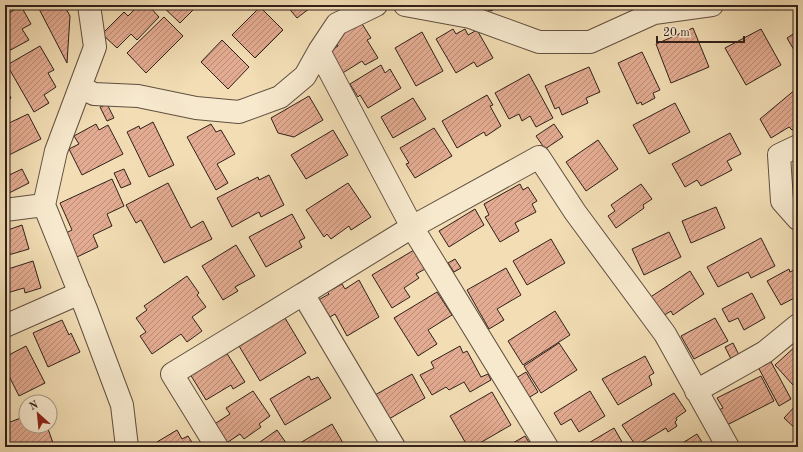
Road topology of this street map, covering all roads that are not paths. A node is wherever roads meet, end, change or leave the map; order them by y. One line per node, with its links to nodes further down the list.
1 (89, 5): 6 (street)
2 (376, 5): 5 (street)
3 (405, 5): 4 (street)
4 (712, 5)
5 (319, 51): 6 (street); 11 (street)
6 (80, 87): 8 (street)
7 (798, 146): 10 (street)
8 (44, 205): 9 (street); 12 (street)
9 (5, 210)
10 (798, 219)
11 (412, 227): 13 (street); 16 (street); 20 (street)
12 (80, 293): 15 (street); 17 (street)
13 (303, 294): 18 (street); 19 (street)
14 (798, 325): 16 (street)
15 (5, 326)
16 (696, 390): 21 (street)
17 (127, 447)
18 (217, 447)
19 (394, 447)
20 (547, 447)
21 (728, 447)

